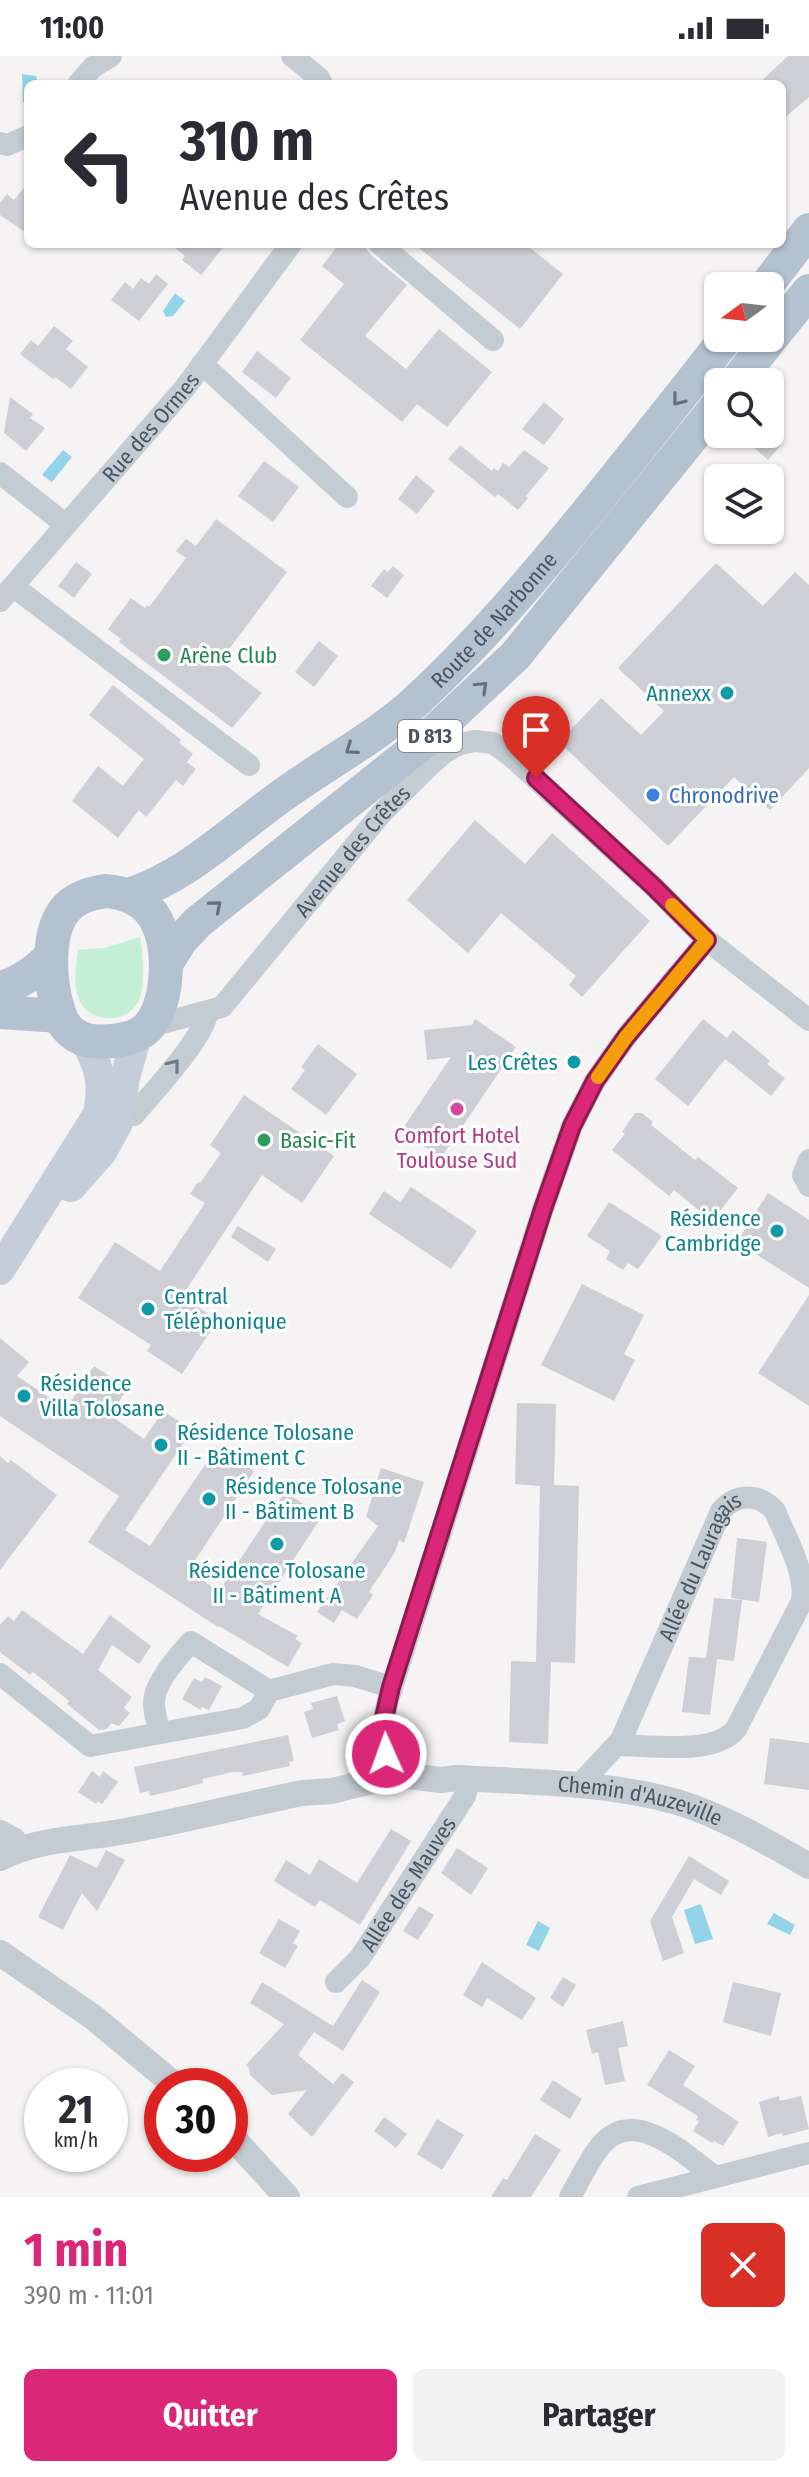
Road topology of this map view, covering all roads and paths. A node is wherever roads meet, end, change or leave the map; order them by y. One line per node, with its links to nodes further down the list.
1 (111, 56): 3 (street)
2 (292, 56): 4 (street)
3 (82, 80)
4 (320, 80)
5 (24, 138): 6 (street)
6 (0, 143)
7 (809, 230): 10 (main road)
8 (288, 248): 14 (street, Rue des Ormes)
9 (385, 248): 12 (street)
10 (777, 272)
11 (809, 291): 15 (main road)
12 (493, 340)
13 (715, 352): 22 (main road, Route de Narbonne / D 813, one-way to 22)
14 (202, 364): 18 (street); 19 (street, Rue des Ormes)
15 (747, 368)
16 (704, 422): 25 (main road, Route de Narbonne / D 813, one-way to 16)
17 (0, 473): 19 (street)
18 (347, 497)
19 (65, 524): 20 (street, Rue des Ormes)
20 (7, 594): 21 (street)
21 (249, 765)
22 (129, 895): 24 (main road, D 813); 25 (main road)
23 (707, 940): 27 (street, Avenue des Crêtes); 31 (street, Avenue des Crêtes); 39 (street)
24 (51, 956): 26 (main road); 30 (main road, D 813)
25 (165, 974): 27 (street); 32 (main road, D 813)
26 (0, 988)
27 (231, 997): 29 (street, Avenue des Crêtes)
28 (0, 1012): 30 (main road)
29 (207, 1012): 32 (street, Avenue des Crêtes); 34 (street, one-way to 29)
30 (60, 1016): 33 (main road)
31 (809, 1020)
32 (142, 1031): 33 (main road); 37 (main road)
33 (85, 1040): 37 (main road)
34 (134, 1115)
35 (809, 1160): 36 (street)
36 (809, 1186)
37 (5, 1263)
38 (0, 1674): 41 (street)
39 (391, 1687): 40 (street); 43 (street)
40 (269, 1691): 41 (street); 41 (street)
41 (160, 1733)
42 (618, 1745): 42 (street, Allée du Lauragais); 45 (street, Allée du Lauragais)
43 (387, 1770): 44 (street, Chemin d'Auzeville); 46 (street, Chemin d'Auzeville)
44 (463, 1778): 45 (street, Chemin d'Auzeville); 49 (street, Allée des Mauves)
45 (581, 1783): 47 (street, Chemin d'Auzeville)
46 (6, 1846)
47 (809, 1866)
48 (0, 1953): 50 (street)
49 (336, 1982)
50 (154, 2068)
51 (809, 2153): 53 (street)
52 (248, 2155): 54 (street)
53 (714, 2176): 55 (street); 56 (street)
54 (287, 2197)
55 (570, 2197)
56 (638, 2197)

